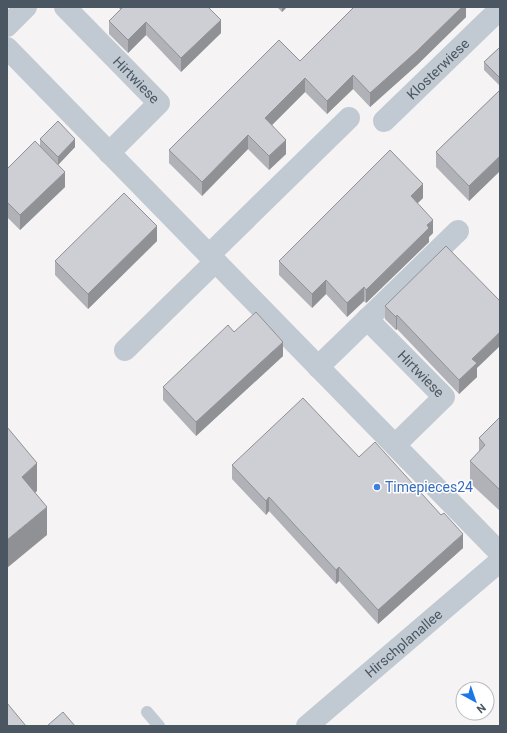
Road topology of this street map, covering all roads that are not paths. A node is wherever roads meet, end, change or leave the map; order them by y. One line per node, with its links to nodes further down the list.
1 (26, 7): 4 (street)
2 (65, 7): 8 (street, Hirtwiese)
3 (494, 14): 7 (street, Klosterwiese)
4 (7, 26)
5 (7, 48): 8 (street)
6 (349, 118): 10 (street)
7 (384, 121)
8 (109, 153): 10 (street)
9 (458, 231): 11 (street)
10 (212, 258): 12 (street); 13 (street)
11 (367, 319): 13 (street); 14 (street, Hirtwiese)
12 (125, 350)
13 (318, 367): 14 (street)
14 (395, 445): 15 (street)
15 (500, 553)
16 (500, 561): 19 (street, Hirschplanallee)
17 (147, 712): 18 (lane)
18 (159, 726)
19 (306, 726)

